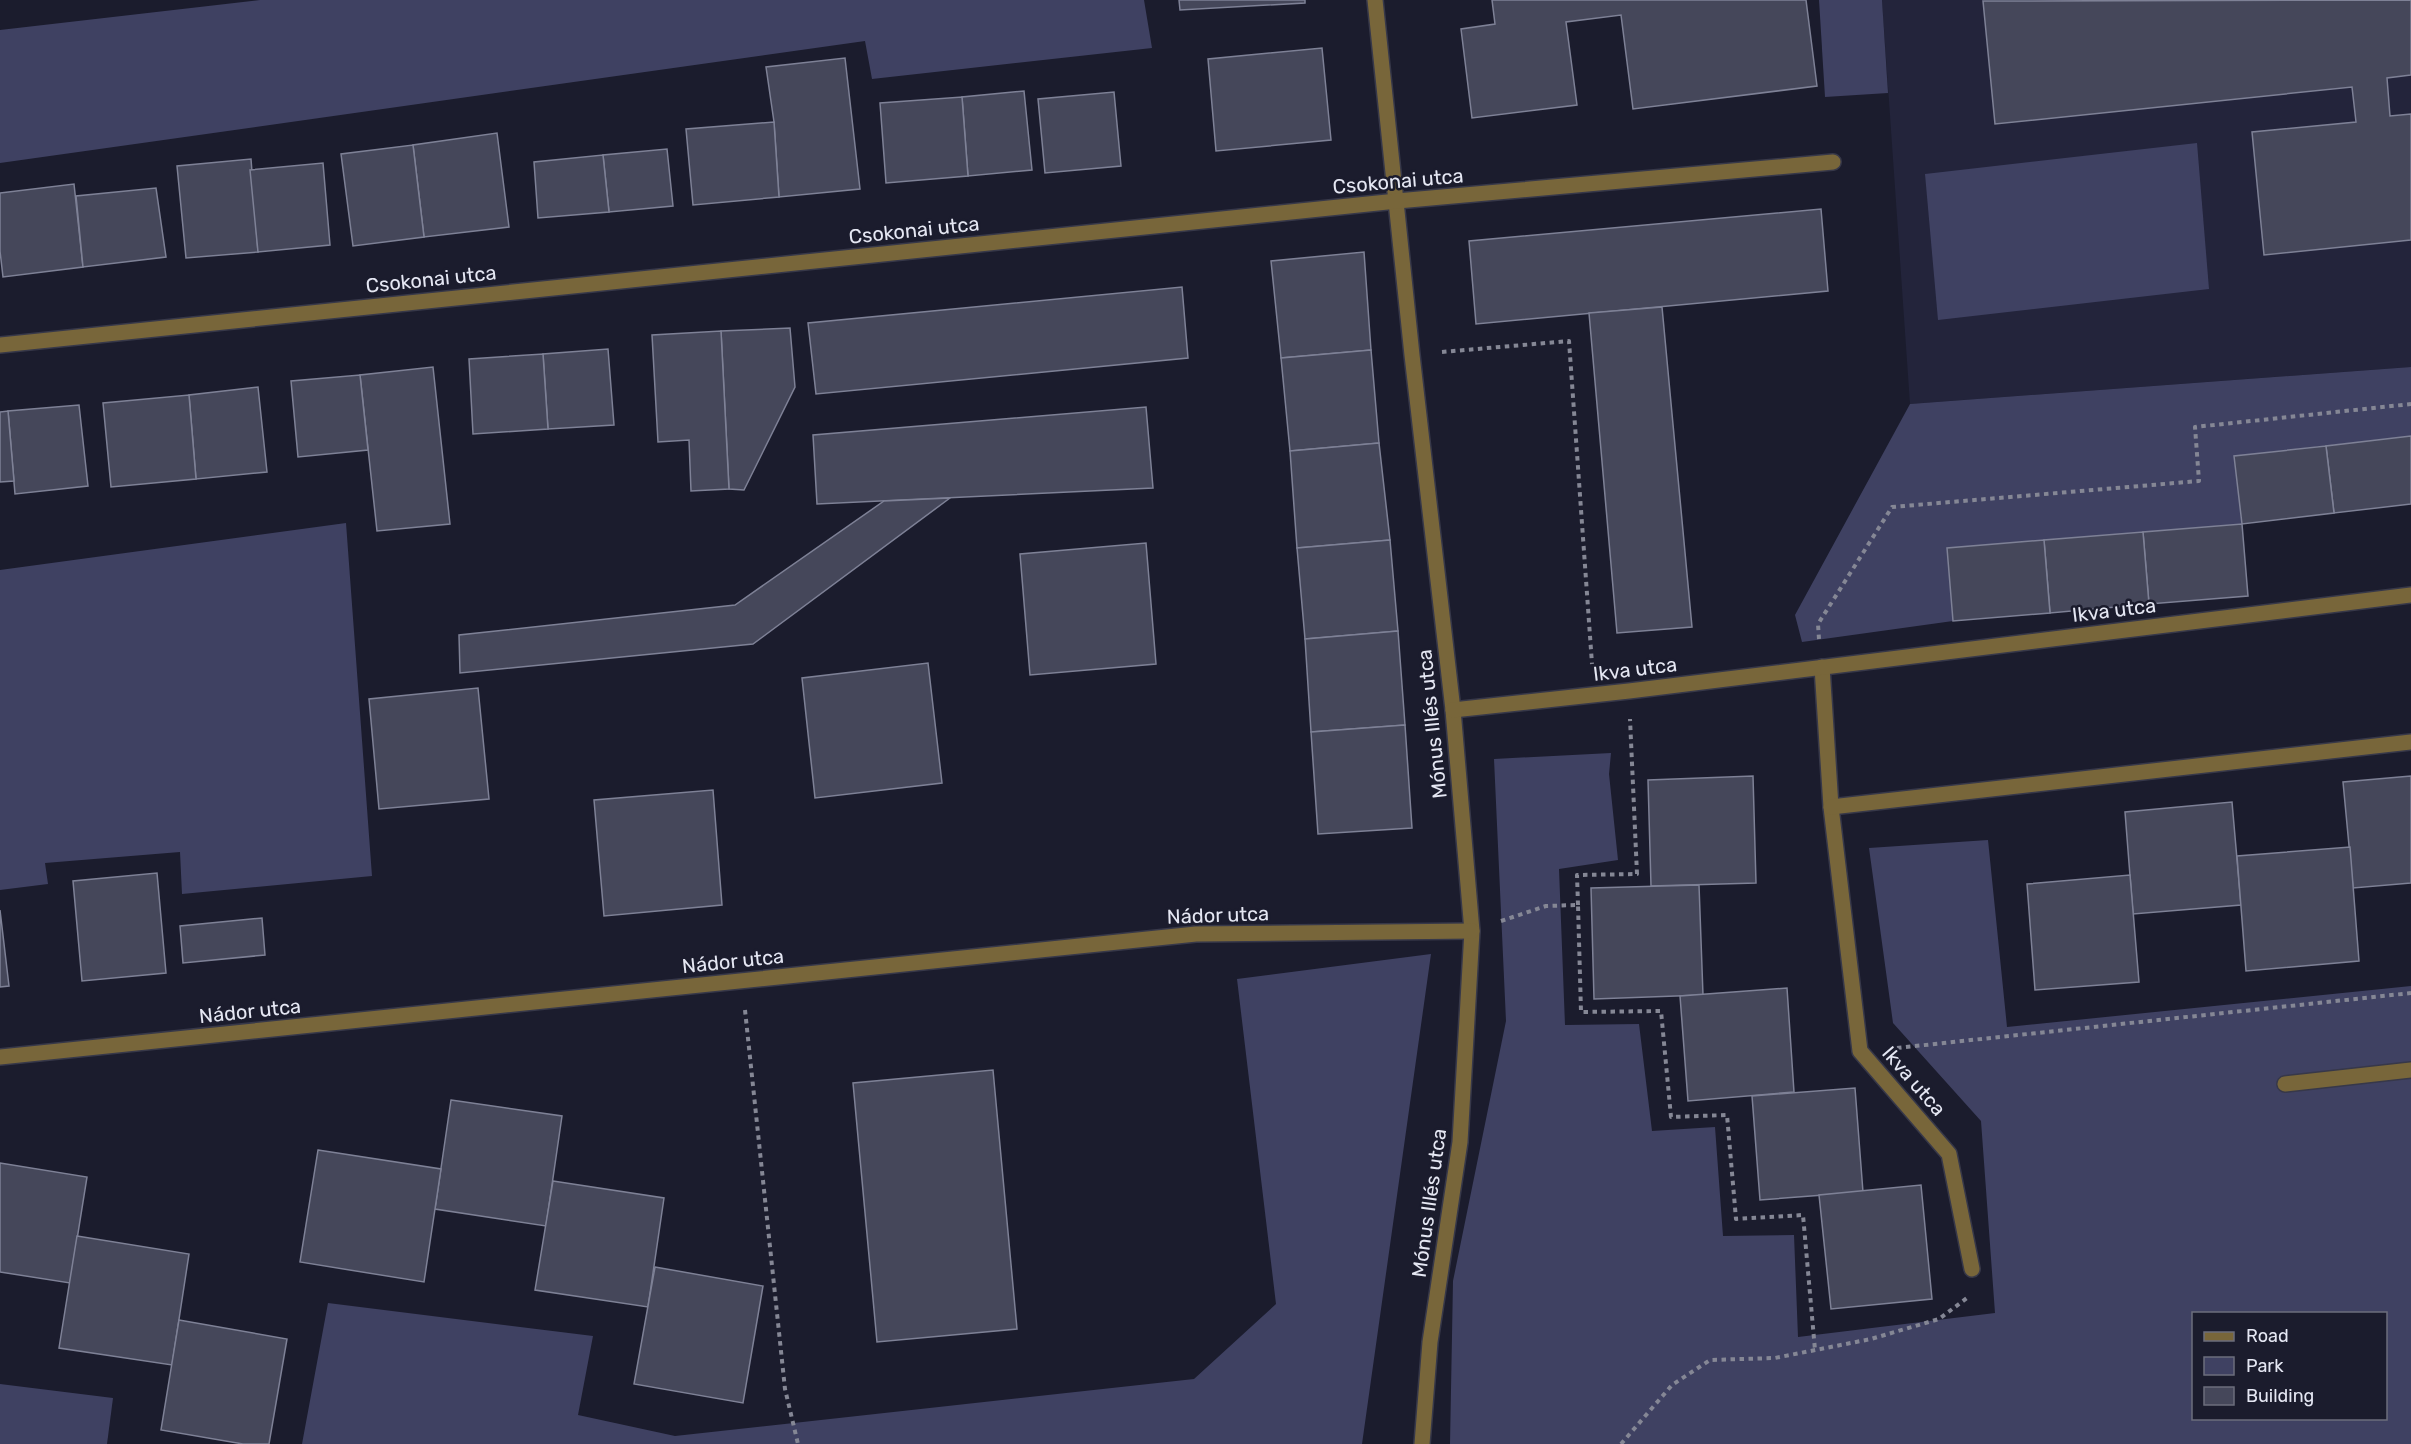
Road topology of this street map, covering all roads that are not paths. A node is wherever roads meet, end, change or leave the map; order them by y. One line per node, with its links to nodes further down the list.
1 (1375, 0): 3 (street, Mónus Illés utca)
2 (1833, 162): 3 (street, Csokonai utca)
3 (1397, 201): 4 (street, Csokonai utca); 7 (street, Mónus Illés utca)
4 (0, 345)
5 (2411, 595): 6 (street, Ikva utca)
6 (1822, 667): 7 (street, Ikva utca); 9 (street, Ikva utca)
7 (1453, 710): 10 (street, Mónus Illés utca)
8 (2411, 742): 9 (street)
9 (1831, 807): 14 (street, Ikva utca)
10 (1472, 930): 11 (street, Nádor utca); 15 (street, Mónus Illés utca)
11 (0, 1058)
12 (2411, 1070): 13 (street)
13 (2285, 1084)
14 (1972, 1269)
15 (1422, 1444)

